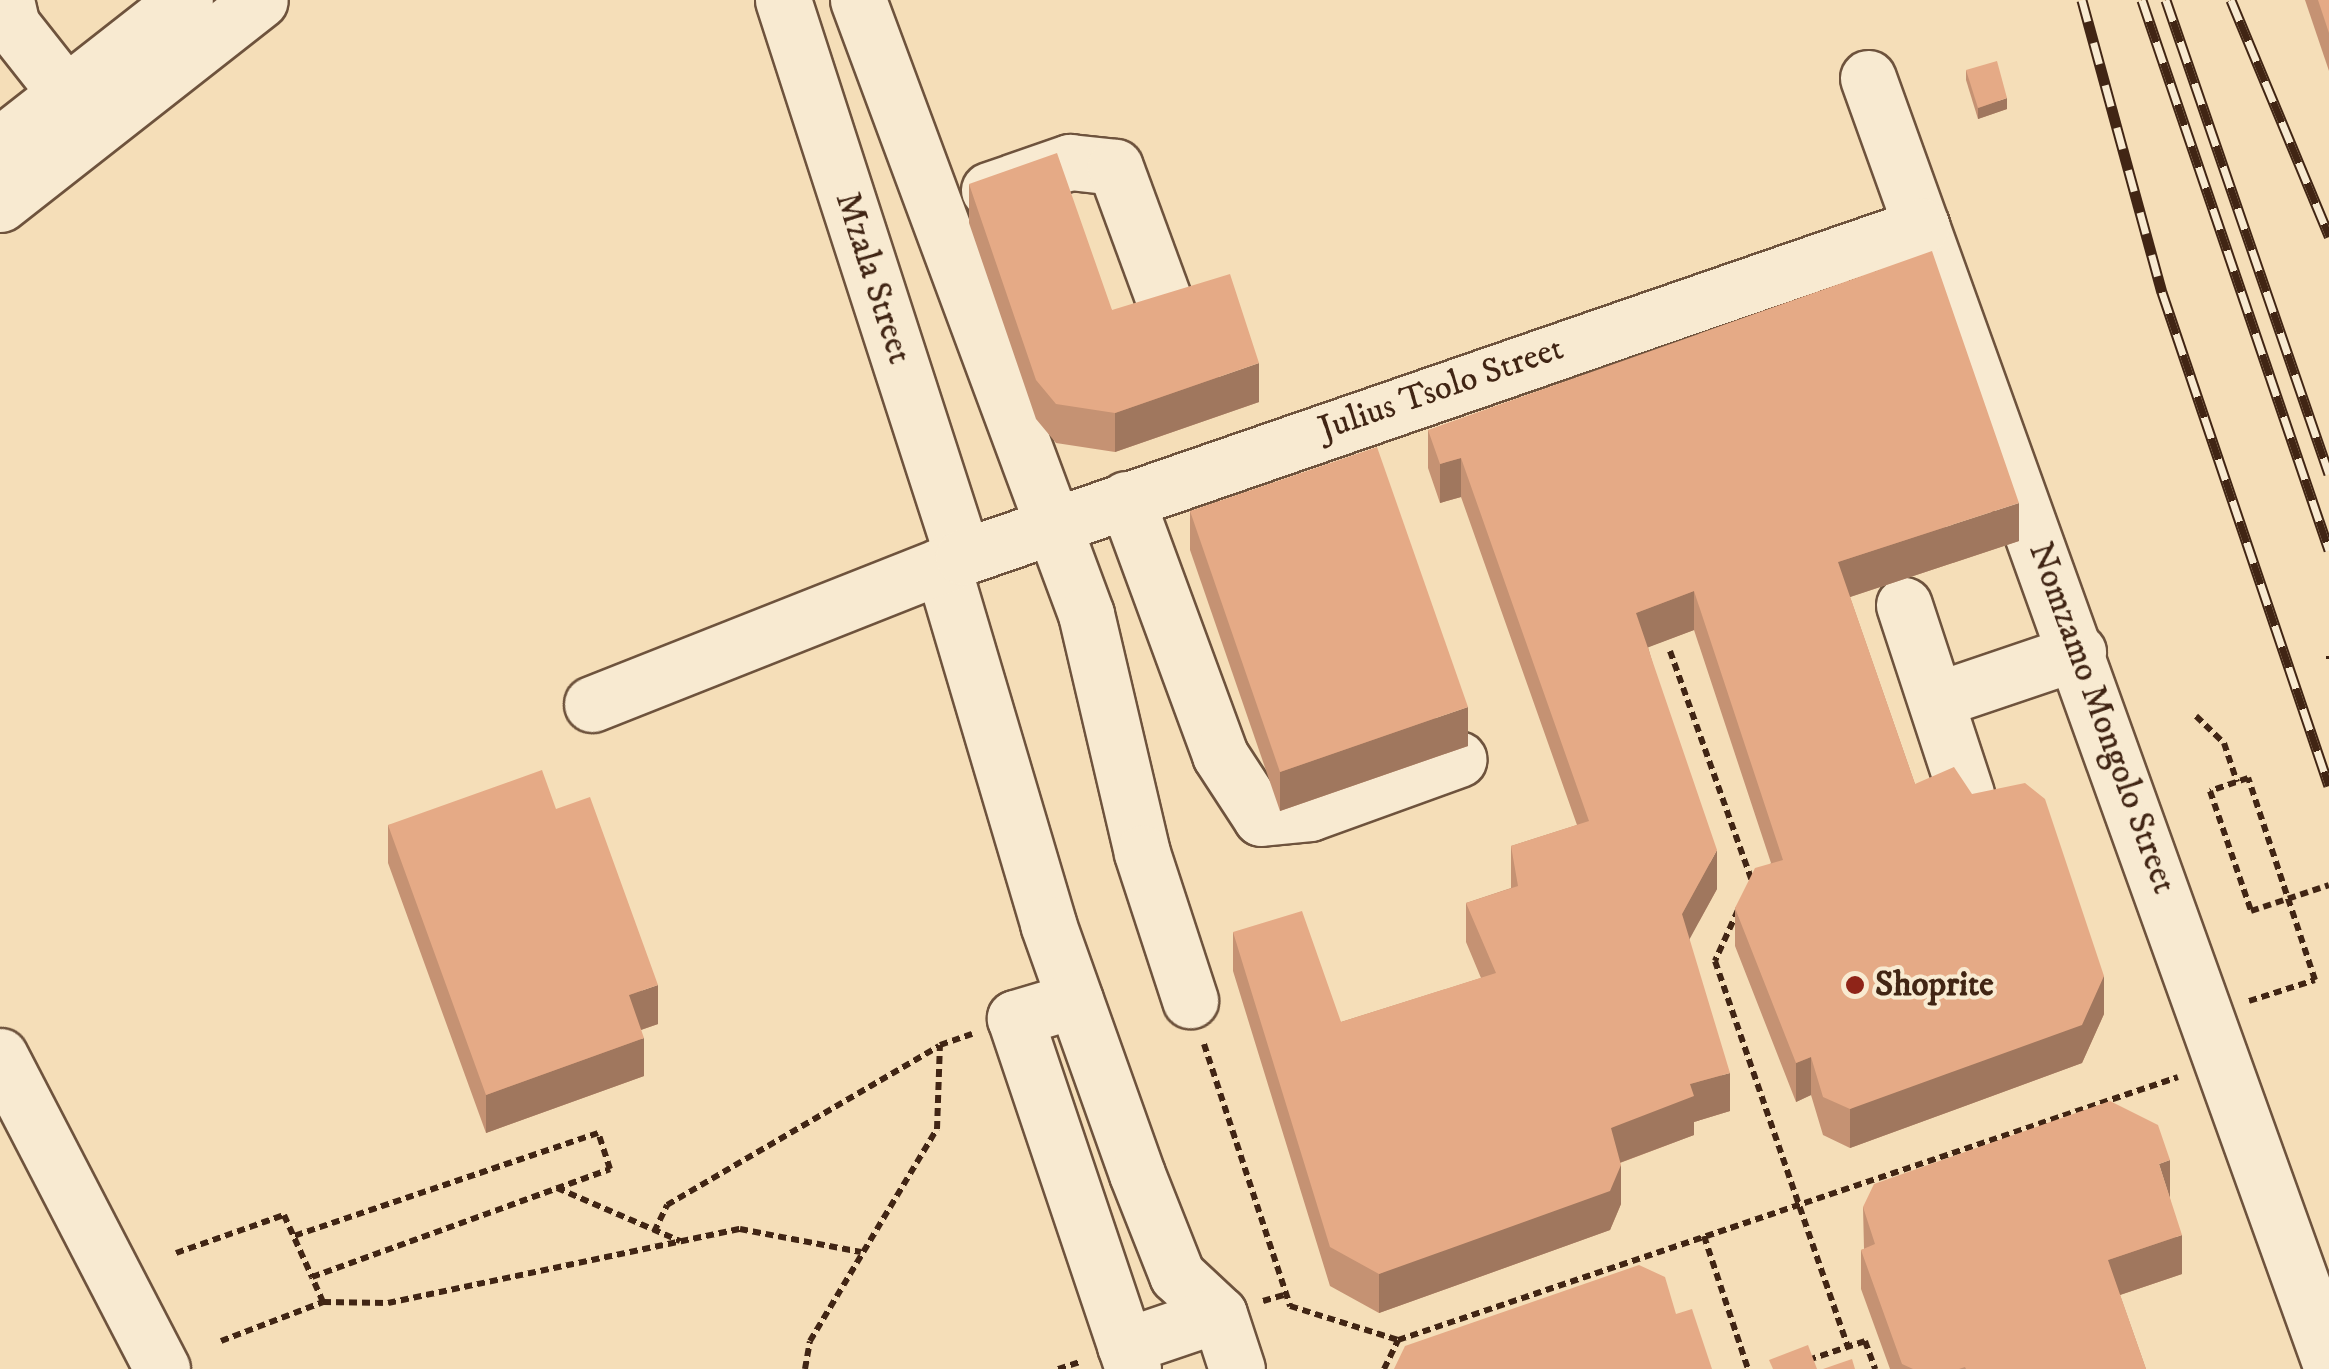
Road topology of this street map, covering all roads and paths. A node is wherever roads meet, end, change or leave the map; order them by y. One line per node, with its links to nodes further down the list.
1 (6, 0): 7 (street)
2 (185, 0): 7 (street)
3 (260, 0): 9 (street)
4 (784, 0): 15 (street, Mzala Street)
5 (858, 0): 10 (street)
6 (1868, 78): 11 (street, Nomzamo Mongolo Street)
7 (66, 92): 8 (street)
8 (0, 145)
9 (0, 204)
10 (934, 208): 12 (street); 14 (street)
11 (1921, 226): 13 (street, Julius Tsolo Street); 18 (street, Nomzamo Mongolo Street)
12 (1168, 311)
13 (1126, 499): 14 (street, Julius Tsolo Street); 22 (street)
14 (1050, 526): 15 (street, Julius Tsolo Street); 27 (street)
15 (953, 561): 20 (street, Julius Tsolo Street); 26 (street, Mzala Street)
16 (1904, 605): 19 (street)
17 (1670, 651): 33 (path)
18 (2078, 652): 19 (street); 29 (street, Nomzamo Mongolo Street)
19 (1936, 700): 24 (street)
20 (592, 704)
21 (2196, 716): 23 (path)
22 (1459, 760)
23 (2237, 782): 25 (path, bridge); 29 (path)
24 (1966, 794)
25 (2329, 885)
26 (1075, 1000): 28 (street); 42 (street, Mzala Street)
27 (1190, 1000): 43 (path)
28 (1015, 1018): 30 (path); 46 (street)
29 (2218, 1037): 33 (path); 47 (street, Nomzamo Mongolo Street)
30 (940, 1045): 34 (path); 38 (path)
31 (0, 1056): 49 (street)
32 (557, 1188): 34 (path); 35 (path); 40 (path)
33 (1799, 1204): 36 (path); 45 (path)
34 (654, 1232): 37 (path)
35 (294, 1236): 39 (path); 40 (path)
36 (1704, 1236): 43 (path); 53 (path)
37 (681, 1242): 38 (path); 41 (path)
38 (861, 1252): 50 (path)
39 (176, 1253)
40 (312, 1278): 41 (path)
41 (323, 1302): 44 (path)
42 (1218, 1314): 46 (street); 51 (street)
43 (1398, 1340): 52 (path)
44 (221, 1341)
45 (1848, 1347): 48 (path); 54 (path)
46 (1129, 1358)
47 (2329, 1360)
48 (1796, 1364)
49 (162, 1369)
50 (805, 1369)
51 (1238, 1369)
52 (1384, 1369)
53 (1748, 1369)
54 (1874, 1369)

